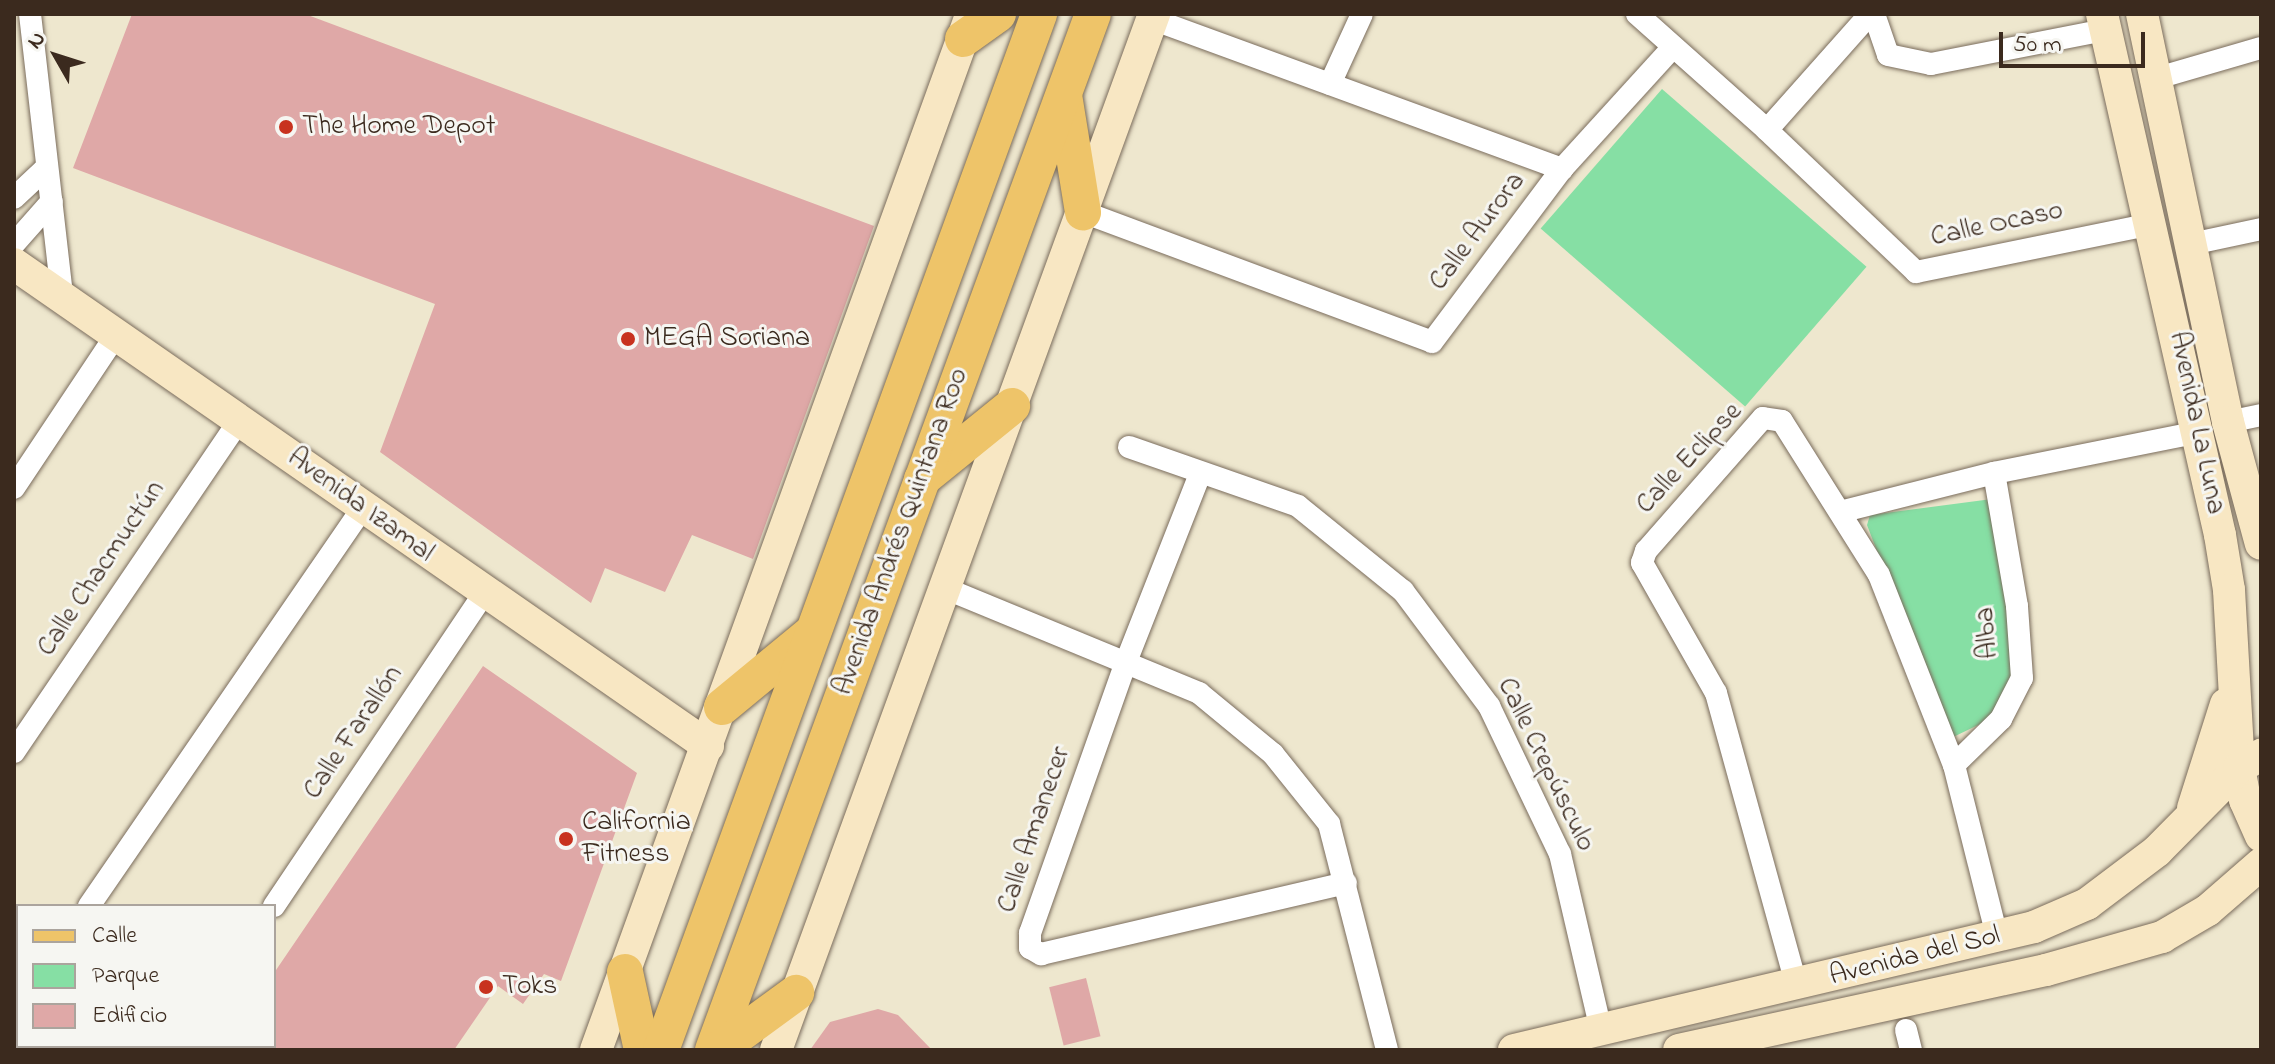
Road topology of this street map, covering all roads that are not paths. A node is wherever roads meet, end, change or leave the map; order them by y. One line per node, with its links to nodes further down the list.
1 (30, 14): 18 (street)
2 (998, 14): 11 (main road)
3 (1039, 14): 44 (main road, Avenida Andrés Quintana Roo)
4 (1093, 14): 16 (main road, Avenida Andrés Quintana Roo)
5 (1362, 14): 15 (street)
6 (1637, 14): 12 (street, Calle Ocaso)
7 (1872, 14): 10 (street); 17 (street)
8 (2142, 14): 14 (street, Avenida La Luna)
9 (1153, 16): 15 (street, Calle Aurora); 22 (street, Avenida Andrés Quintana Roo)
10 (2103, 22): 23 (street, Avenida La Luna)
11 (968, 27): 47 (street)
12 (1673, 47): 17 (street, Calle Ocaso); 19 (street)
13 (2261, 48): 14 (street)
14 (2154, 79): 26 (street, Avenida La Luna)
15 (1330, 84): 19 (street, Calle Aurora)
16 (1063, 91): 22 (main road); 37 (main road, Avenida Andrés Quintana Roo)
17 (1767, 130): 23 (street, Calle Ocaso)
18 (47, 167): 20 (street); 21 (street)
19 (1562, 169): 22 (street, Calle Aurora)
20 (14, 198)
21 (52, 201): 25 (street); 28 (street)
22 (1083, 212): 30 (street, Avenida Andrés Quintana Roo)
23 (2151, 224): 33 (street, Avenida La Luna)
24 (2261, 229): 26 (street)
25 (14, 244)
26 (2191, 244): 33 (street, Avenida La Luna)
27 (14, 264): 28 (street, Avenida Izamal)
28 (62, 294): 29 (street, Avenida Izamal)
29 (118, 332): 32 (street, Avenida Izamal); 38 (street)
30 (1012, 406): 37 (main road); 42 (street, Avenida Andrés Quintana Roo)
31 (2261, 415): 33 (street)
32 (240, 419): 39 (street, Avenida Izamal); 49 (street, Calle Chacmuctún)
33 (2214, 427): 35 (street); 41 (street, Avenida La Luna); 46 (street, Avenida La Luna)
34 (1129, 447): 36 (street, Calle Crepúsculo)
35 (1994, 473): 40 (street); 51 (street, Alba)
36 (1200, 474): 45 (street, Calle Amanecer); 64 (street, Calle Crepúsculo)
37 (921, 480): 69 (main road, Avenida Andrés Quintana Roo)
38 (14, 488)
39 (363, 508): 43 (street, Avenida Izamal); 56 (street)
40 (1844, 511): 51 (street, Calle Eclipse); 61 (street, Calle Eclipse)
41 (2261, 544)
42 (942, 587): 45 (street); 62 (street, Avenida Andrés Quintana Roo)
43 (484, 594): 48 (street, Avenida Izamal); 57 (street, Calle Farallón)
44 (814, 631): 47 (main road); 68 (main road, Avenida Andrés Quintana Roo)
45 (1126, 662): 55 (street); 55 (street, Calle Amanecer)
46 (2232, 685): 50 (street, Avenida La Luna); 52 (street)
47 (722, 707): 48 (street)
48 (708, 746): 60 (street)
49 (14, 752)
50 (2250, 762): 52 (street, Avenida del Sol); 53 (street, Avenida La Luna)
51 (1954, 765): 58 (street, Calle Eclipse)
52 (2190, 819): 58 (street, Avenida del Sol)
53 (2261, 836)
54 (2254, 875): 63 (street, Avenida del Sol)
55 (1346, 883): 71 (street)
56 (90, 904)
57 (275, 904)
58 (1997, 936): 59 (street, Avenida del Sol)
59 (1878, 967): 61 (street, Avenida del Sol); 63 (street)
60 (625, 972): 66 (street); 67 (main road)
61 (1797, 987): 64 (street, Avenida del Sol)
62 (796, 993): 69 (main road); 70 (street, Avenida Andrés Quintana Roo)
63 (1885, 1006): 73 (street, Avenida del Sol)
64 (1601, 1030): 65 (street, Avenida del Sol)
65 (1560, 1045): 72 (street, Avenida del Sol)
66 (596, 1050)
67 (642, 1050)
68 (661, 1050)
69 (715, 1050)
70 (776, 1050)
71 (1387, 1050)
72 (1514, 1050)
73 (1679, 1050)

